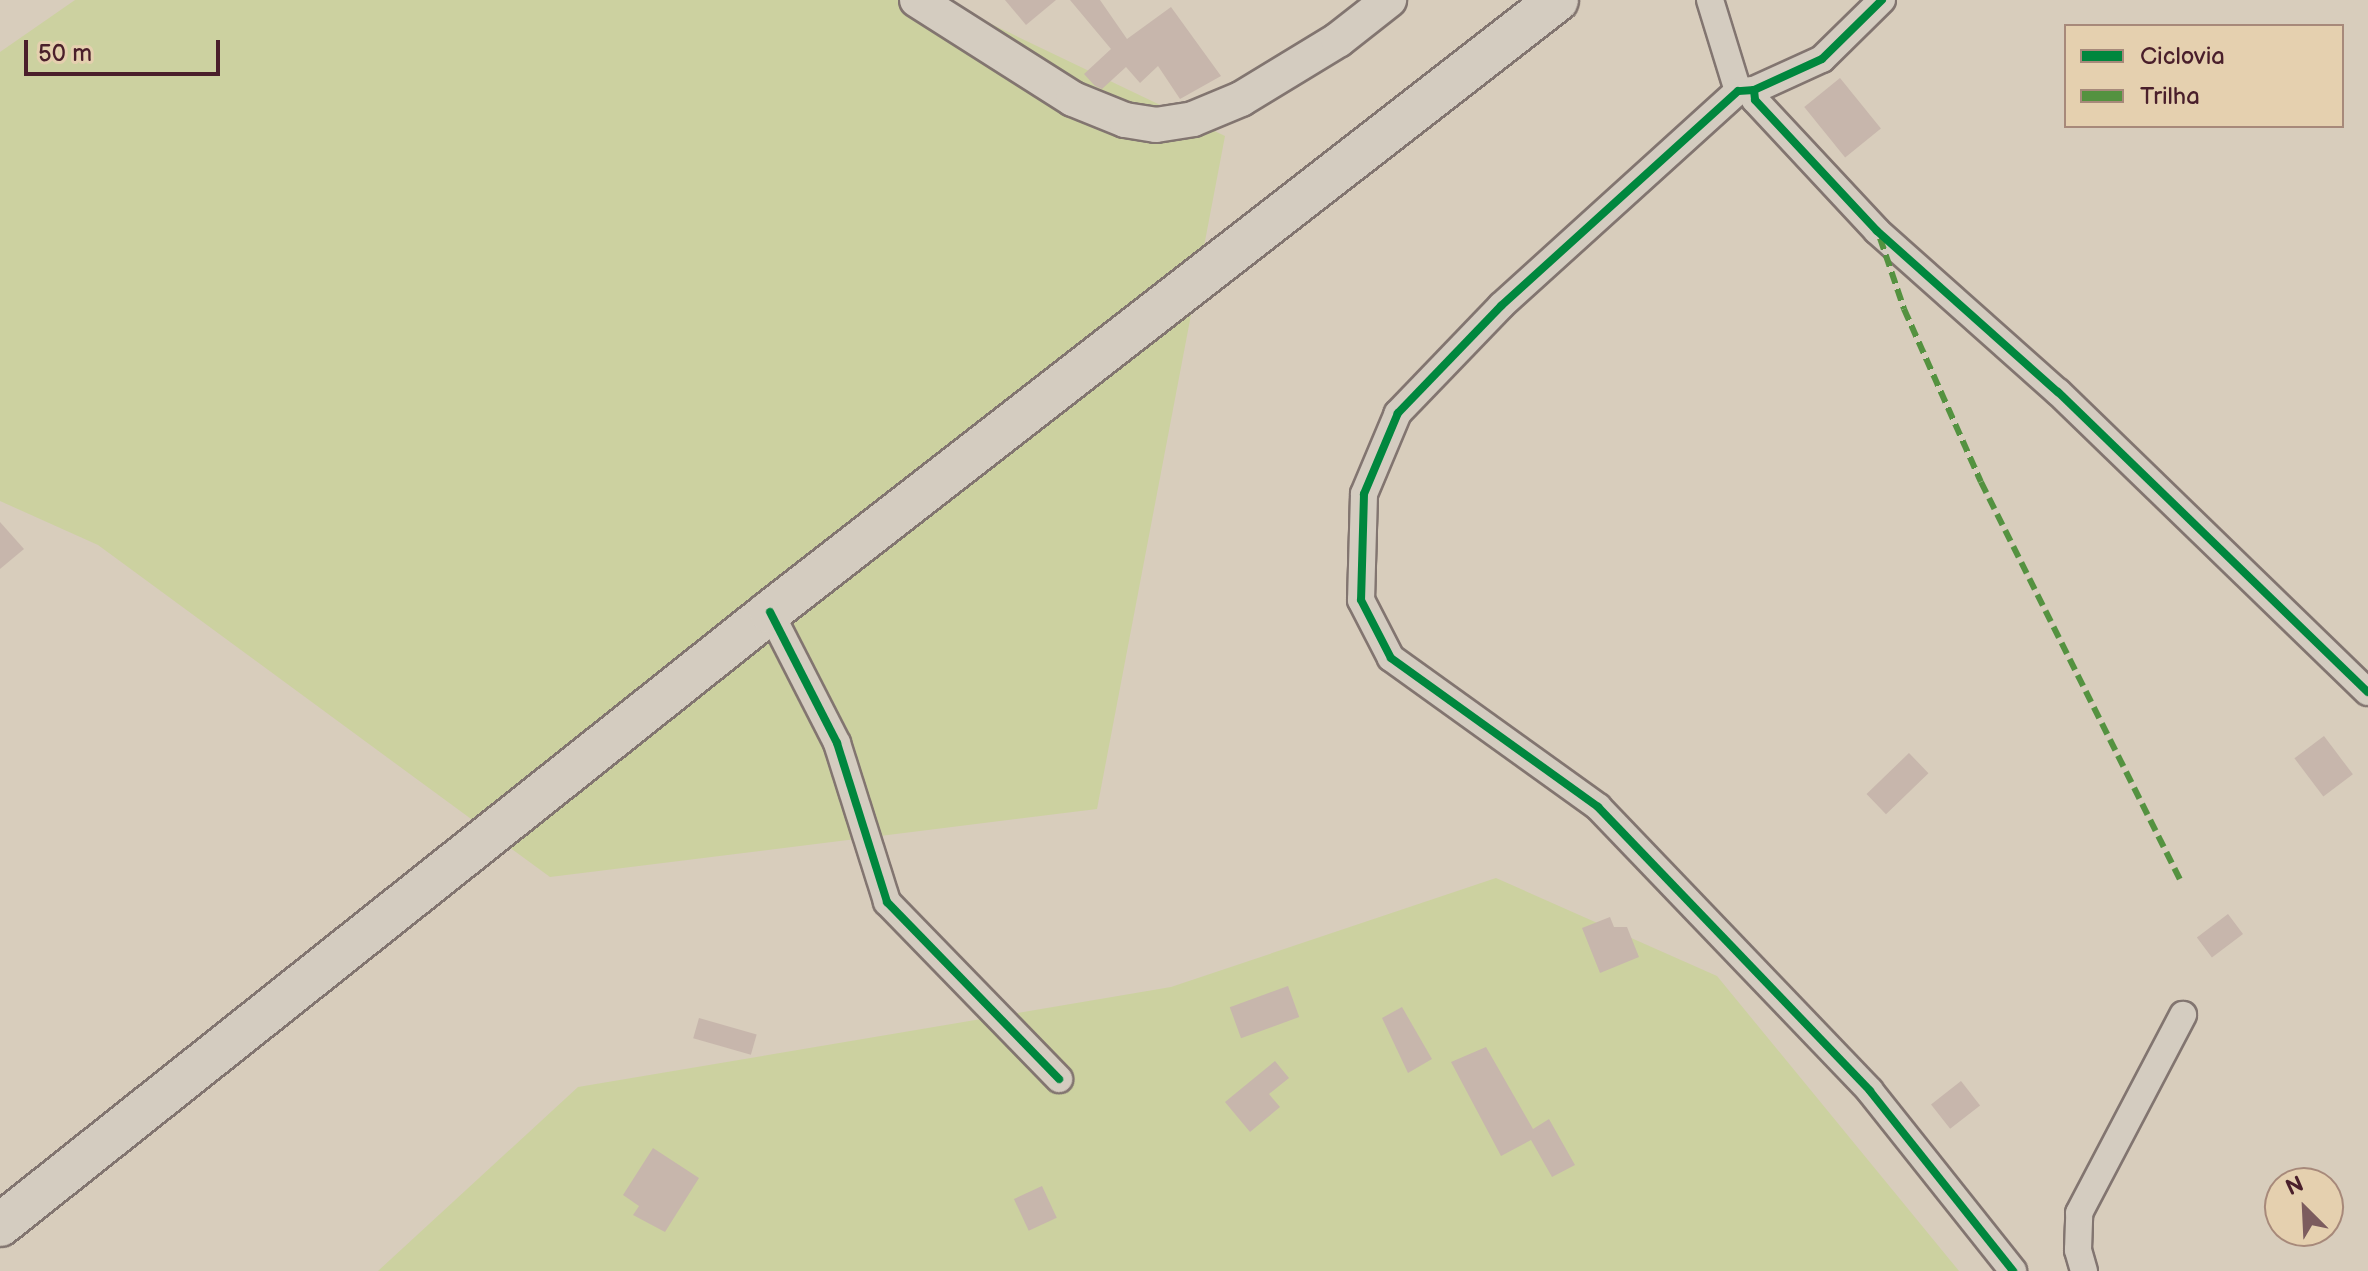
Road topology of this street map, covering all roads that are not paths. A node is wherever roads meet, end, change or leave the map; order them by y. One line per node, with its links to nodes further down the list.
1 (917, 0): 2 (street)
2 (1388, 0)
3 (1557, 0): 7 (main road)
4 (1710, 0): 6 (street)
5 (1882, 0): 6 (street)
6 (1746, 90): 8 (street); 12 (street)
7 (770, 612): 10 (street); 11 (main road)
8 (2368, 692)
9 (2183, 1015): 13 (street)
10 (1059, 1079)
11 (0, 1225)
12 (2013, 1271)
13 (2084, 1271)

